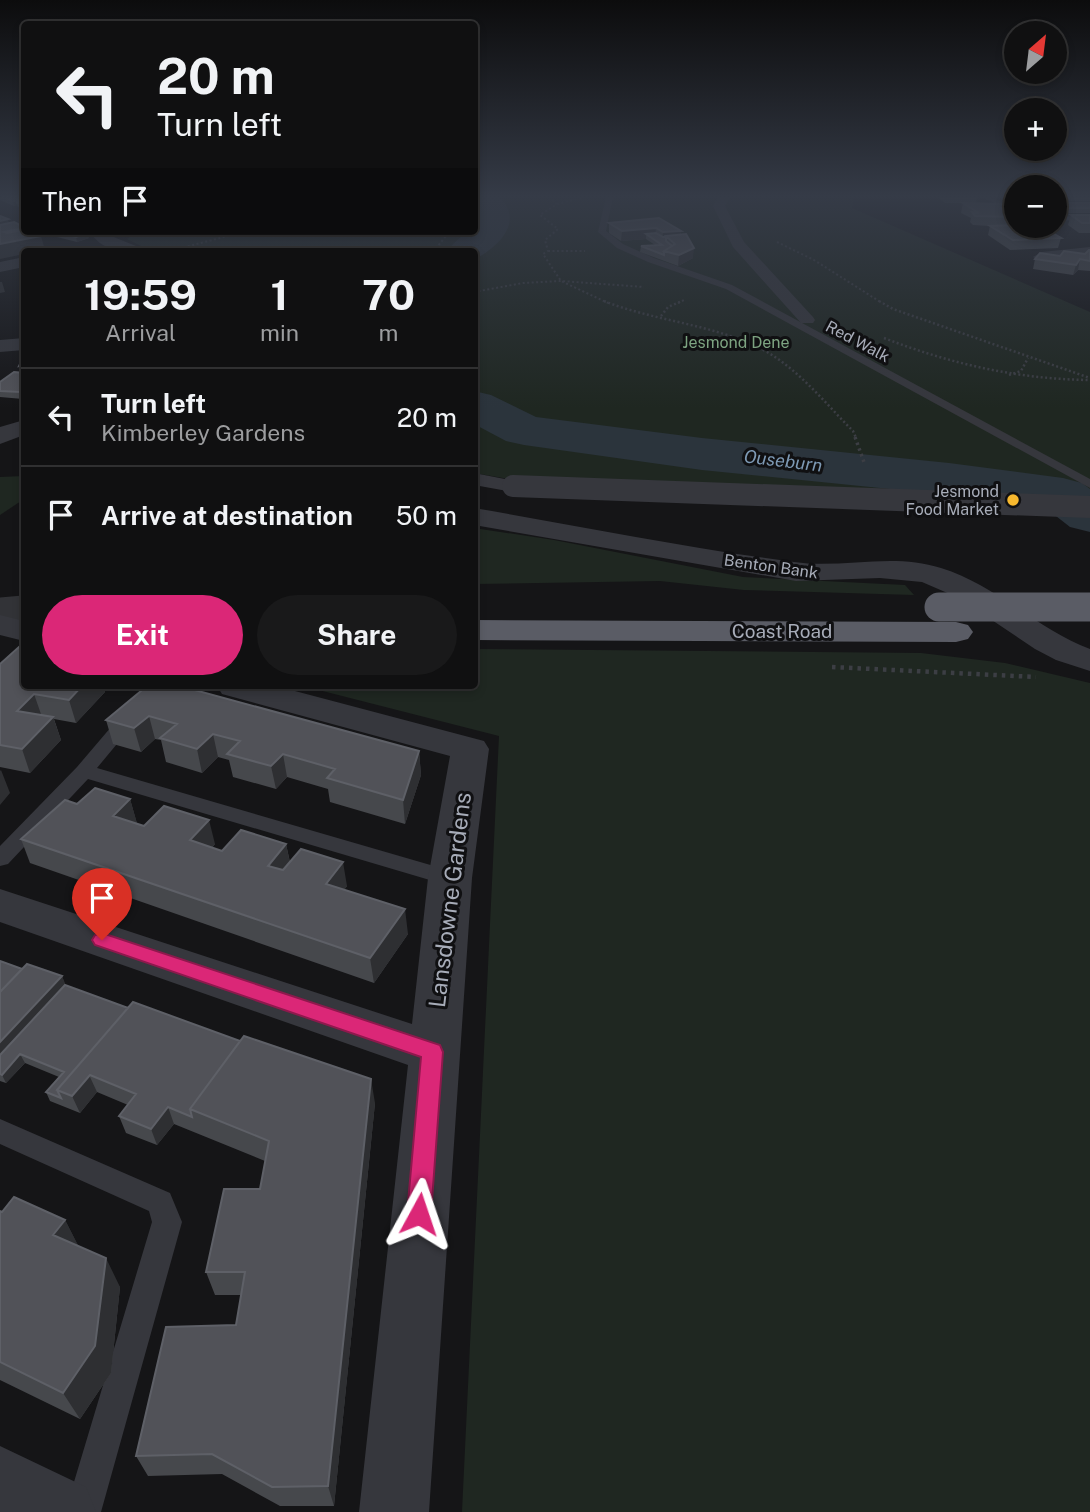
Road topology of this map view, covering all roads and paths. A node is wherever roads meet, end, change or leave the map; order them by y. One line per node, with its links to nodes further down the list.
1 (552, 268): 5 (path)
2 (676, 268): 10 (lane, Red Walk)
3 (759, 268): 12 (street)
4 (826, 268): 17 (path)
5 (561, 281): 6 (path); 7 (path); 11 (path)
6 (643, 287)
7 (478, 291)
8 (682, 293): 9 (path)
9 (695, 296): 10 (path); 11 (path)
10 (745, 297): 13 (lane, Red Walk)
11 (661, 316): 24 (path)
12 (807, 320): 13 (lane)
13 (816, 336): 26 (lane, Red Walk)
14 (21, 344): 16 (street)
15 (898, 344): 18 (path)
16 (0, 346)
17 (1028, 358): 18 (path); 19 (path)
18 (1008, 375): 19 (path)
19 (1090, 379)
20 (21, 428): 21 (street)
21 (0, 436)
22 (0, 444): 23 (street)
23 (21, 449)
24 (862, 457)
25 (478, 480): 27 (street, bridge)
26 (1090, 484)
27 (1090, 507)
28 (478, 517): 34 (street, Benton Bank)
29 (478, 604): 31 (highway, Coast Road)
30 (1090, 607): 31 (highway, Coast Road, bridge)
31 (947, 619): 32 (highway, Coast Road); 33 (highway, Coast Road)
32 (1090, 629)
33 (478, 630)
34 (1090, 661)
35 (153, 689): 37 (lane)
36 (246, 689): 39 (street, Lansdowne Gardens)
37 (84, 771): 38 (lane); 39 (lane)
38 (0, 859)
39 (450, 878): 41 (street, Lansdowne Gardens)
40 (0, 905): 41 (street)
41 (432, 1052): 46 (street, Lansdowne Gardens)
42 (0, 1130): 45 (lane)
43 (0, 1480): 44 (street)
44 (61, 1512)
45 (83, 1512)
46 (394, 1512)

